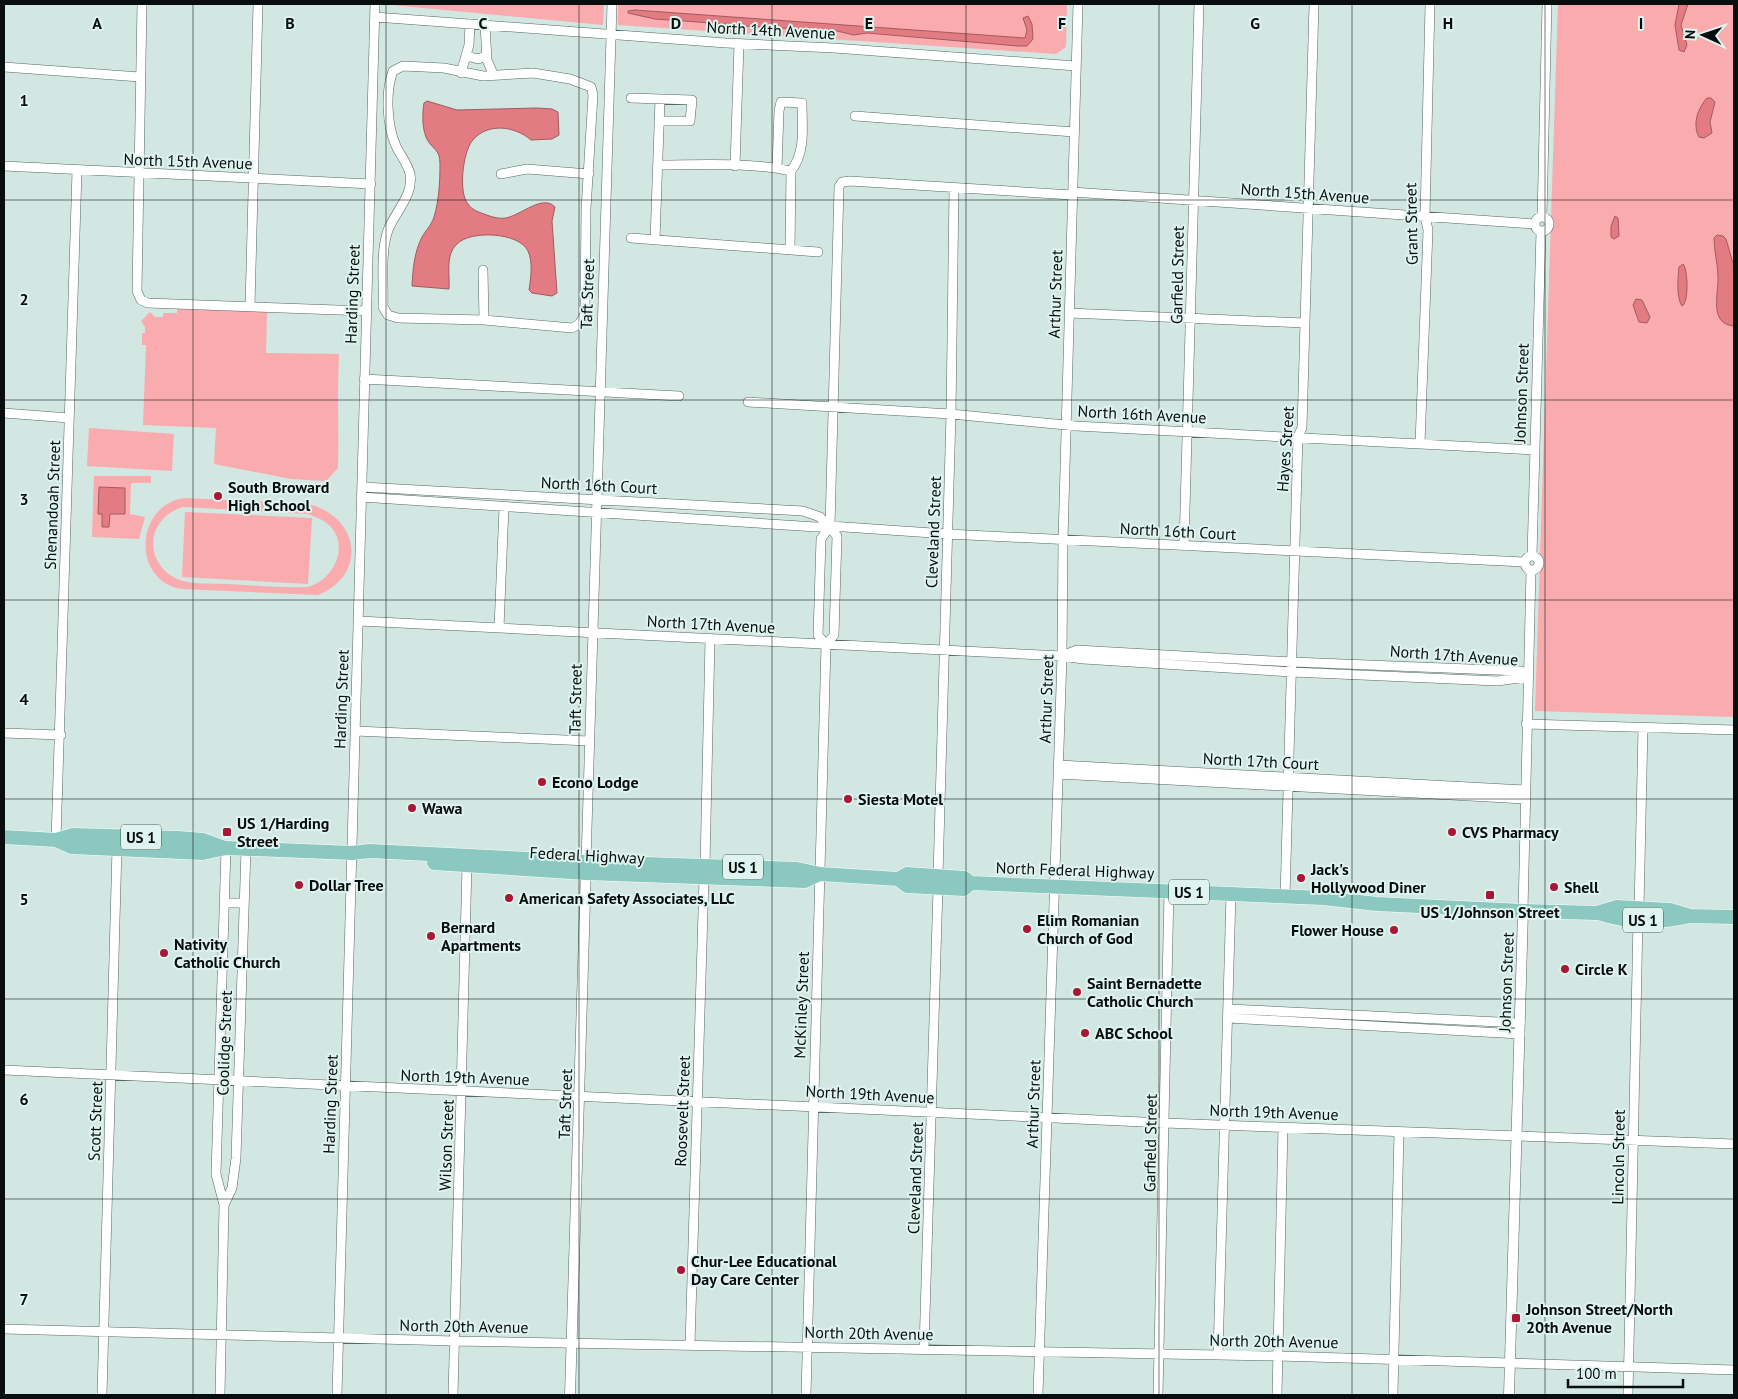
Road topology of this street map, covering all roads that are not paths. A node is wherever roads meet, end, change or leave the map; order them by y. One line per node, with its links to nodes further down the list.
1 (142, 4): 21 (street)
2 (258, 4): 36 (street)
3 (375, 4): 10 (street, Harding Street)
4 (612, 4): 13 (street, Taft Street)
5 (1078, 4): 17 (street, Arthur Street)
6 (1199, 4): 41 (street, Garfield Street)
7 (1314, 4): 42 (street, Hayes Street)
8 (1430, 4): 43 (street, Grant Street)
9 (1548, 4): 44 (street, Johnson Street)
10 (375, 17): 11 (street, North 14th Avenue); 38 (street, Harding Street)
11 (470, 24): 12 (street, North 14th Avenue); 15 (street)
12 (485, 26): 13 (street, North 14th Avenue); 16 (street)
13 (611, 35): 14 (street, North 14th Avenue); 57 (street, Taft Street)
14 (739, 44): 17 (street, North 14th Avenue); 29 (street)
15 (466, 56): 16 (street); 19 (street)
16 (486, 56): 20 (street)
17 (1076, 66): 26 (street, Arthur Street)
18 (4, 67): 21 (street)
19 (461, 73): 20 (street); 54 (street)
20 (494, 76): 35 (street)
21 (140, 77): 33 (street)
22 (631, 98): 23 (street)
23 (660, 99): 25 (street); 25 (street)
24 (856, 116): 26 (street)
25 (659, 121): 27 (street)
26 (1074, 132): 40 (street, Arthur Street)
27 (658, 165): 29 (street); 46 (street)
28 (4, 166): 31 (street, North 15th Avenue)
29 (734, 166): 30 (street)
30 (777, 168): 32 (street); 32 (street)
31 (77, 171): 33 (street, North 15th Avenue); 63 (street, Shenandoah Street)
32 (791, 172): 47 (street)
33 (140, 174): 36 (street, North 15th Avenue); 50 (street)
34 (501, 174): 35 (street)
35 (589, 174): 54 (street)
36 (253, 178): 38 (street, North 15th Avenue); 50 (street)
37 (842, 182): 39 (street, North 15th Avenue); 60 (street, McKinley Street)
38 (371, 184): 51 (street, Harding Street)
39 (954, 188): 40 (street, North 15th Avenue); 62 (street, Cleveland Street)
40 (1072, 193): 41 (street, North 15th Avenue); 52 (street, Arthur Street)
41 (1194, 199): 42 (street, North 15th Avenue); 53 (street, Garfield Street)
42 (1308, 209): 43 (street, North 15th Avenue); 55 (street, Hayes Street)
43 (1424, 216): 44 (street, North 15th Avenue); 67 (street, Grant Street)
44 (1539, 224): 68 (street, Johnson Street)
45 (631, 238): 46 (street)
46 (655, 240): 47 (street)
47 (790, 249): 48 (street)
48 (818, 252)
49 (483, 270): 54 (street)
50 (250, 306): 51 (street)
51 (366, 311): 56 (street, Harding Street)
52 (1069, 313): 53 (street); 64 (street, Arthur Street)
53 (1191, 318): 55 (street); 65 (street, Garfield Street)
54 (484, 320)
55 (1304, 323): 66 (street, Hayes Street)
56 (364, 379): 57 (street); 69 (street, Harding Street)
57 (599, 393): 58 (street); 71 (street, Taft Street)
58 (679, 396)
59 (748, 402): 60 (street, North 16th Avenue)
60 (833, 408): 62 (street, North 16th Avenue); 72 (street, McKinley Street)
61 (4, 413): 63 (street)
62 (951, 414): 64 (street, North 16th Avenue); 77 (street, Cleveland Street)
63 (69, 418): 98 (street, Shenandoah Street)
64 (1066, 425): 65 (street, North 16th Avenue); 78 (street, Arthur Street)
65 (1188, 431): 66 (street, North 16th Avenue); 79 (street, Garfield Street)
66 (1298, 436): 67 (street, North 16th Avenue); 80 (street, Hayes Street)
67 (1420, 444): 68 (street, North 16th Avenue)
68 (1534, 450): 81 (street, Johnson Street)
69 (362, 487): 70 (street, Harding Street); 71 (street, North 16th Court)
70 (361, 497): 73 (street, North 16th Court); 83 (street, Harding Street)
71 (596, 499): 74 (street, Taft Street); 75 (street, North 16th Court)
72 (830, 502): 75 (street); 76 (street, McKinley Street)
73 (504, 507): 74 (street, North 16th Court); 84 (street)
74 (596, 511): 76 (street, North 16th Court); 85 (street, Taft Street)
75 (811, 513): 76 (street)
76 (830, 526): 77 (street, North 16th Court); 87 (street, McKinley Street); 87 (street, McKinley Street)
77 (947, 534): 78 (street, North 16th Court); 88 (street, Cleveland Street)
78 (1063, 540): 79 (street, North 16th Court); 89 (street, Arthur Street)
79 (1184, 546): 80 (street, North 16th Court)
80 (1295, 552): 81 (street, North 16th Court); 90 (street, Hayes Street)
81 (1528, 559): 82 (street); 82 (street)
82 (1531, 570): 92 (street, Johnson Street)
83 (359, 621): 84 (street, North 17th Avenue); 96 (street, Harding Street)
84 (500, 628): 85 (street, North 17th Avenue)
85 (592, 633): 86 (street, North 17th Avenue); 99 (street, Taft Street)
86 (710, 640): 87 (street, North 17th Avenue); 111 (street, Roosevelt Street)
87 (826, 645): 88 (street, North 17th Avenue); 112 (street, McKinley Street)
88 (944, 650): 89 (street, North 17th Avenue); 113 (street, Cleveland Street)
89 (1062, 656): 90 (street, North 17th Avenue); 91 (street, North 17th Avenue); 100 (street, Arthur Street)
90 (1292, 662): 91 (street, Hayes Street); 92 (street, North 17th Avenue)
91 (1292, 672): 92 (street, North 17th Avenue); 101 (street, Hayes Street)
92 (1528, 677): 93 (street, Johnson Street)
93 (1526, 724): 94 (street); 102 (street, Johnson Street)
94 (1643, 728): 95 (street); 122 (street, Lincoln Street)
95 (1734, 730)
96 (354, 731): 99 (street); 108 (street, Harding Street)
97 (4, 733): 98 (street)
98 (60, 735): 104 (street, Shenandoah Street)
99 (589, 741): 110 (street, Taft Street)
100 (1058, 770): 101 (street, North 17th Court); 115 (street, Arthur Street)
101 (1288, 782): 102 (street, North 17th Court); 118 (street, Hayes Street)
102 (1525, 794): 121 (street, Johnson Street)
103 (4, 837): 104 (main road, Federal Highway / US 1)
104 (56, 840): 105 (main road, Federal Highway / US 1); 106 (main road, Federal Highway / US 1)
105 (117, 848): 106 (main road, Federal Highway / US 1); 128 (street, Scott Street)
106 (226, 848): 107 (main road, Federal Highway / US 1); 119 (street, Coolidge Street)
107 (246, 849): 108 (main road, Federal Highway / US 1); 120 (street, Coolidge Street)
108 (352, 854): 109 (main road, Federal Highway / US 1); 110 (main road, Federal Highway / US 1); 131 (street, Harding Street)
109 (467, 866): 110 (main road, Federal Highway / US 1); 132 (street, Wilson Street)
110 (586, 867): 111 (main road, Federal Highway / US 1); 133 (street, Taft Street)
111 (704, 872): 112 (main road, Federal Highway / US 1); 134 (street, Roosevelt Street)
112 (820, 874): 113 (main road, Federal Highway / US 1); 135 (street, McKinley Street)
113 (938, 882): 114 (main road, Federal Highway / US 1); 136 (street, Cleveland Street)
114 (971, 883): 115 (main road, North Federal Highway / US 1)
115 (1055, 886): 116 (main road, North Federal Highway / US 1); 137 (street, Arthur Street)
116 (1169, 891): 117 (main road, North Federal Highway / US 1); 138 (street, Garfield Street)
117 (1231, 894): 118 (main road, North Federal Highway / US 1); 124 (street)
118 (1285, 896): 121 (main road, North Federal Highway / US 1)
119 (224, 903): 120 (street); 129 (street, Coolidge Street)
120 (244, 903): 130 (street, Coolidge Street)
121 (1523, 911): 122 (main road, North Federal Highway / US 1); 125 (street, Johnson Street)
122 (1639, 914): 123 (main road, North Federal Highway / US 1); 143 (street, Lincoln Street)
123 (1734, 917)
124 (1228, 1014): 125 (street); 126 (street); 139 (street)
125 (1520, 1023): 126 (street, Johnson Street)
126 (1520, 1034): 142 (street, Johnson Street)
127 (4, 1070): 128 (street, North 19th Avenue)
128 (111, 1075): 129 (street, North 19th Avenue); 147 (street, Scott Street)
129 (219, 1081): 130 (street, North 19th Avenue); 145 (street, Coolidge Street)
130 (238, 1082): 131 (street, North 19th Avenue); 145 (street, Coolidge Street)
131 (346, 1087): 132 (street, North 19th Avenue); 149 (street, Harding Street)
132 (462, 1092): 133 (street, North 19th Avenue); 150 (street, Wilson Street)
133 (580, 1096): 134 (street, North 19th Avenue); 151 (street, Taft Street)
134 (697, 1102): 135 (street, North 19th Avenue); 152 (street, Roosevelt Street)
135 (812, 1107): 136 (street, North 19th Avenue); 153 (street, McKinley Street)
136 (933, 1112): 137 (street, North 19th Avenue); 154 (street, Cleveland Street)
137 (1048, 1118): 138 (street, North 19th Avenue); 155 (street, Arthur Street)
138 (1165, 1123): 139 (street, North 19th Avenue); 156 (street, Garfield Street)
139 (1224, 1125): 140 (street, North 19th Avenue); 157 (street)
140 (1283, 1127): 141 (street, North 19th Avenue); 158 (street)
141 (1399, 1132): 142 (street, North 19th Avenue); 159 (street)
142 (1516, 1136): 143 (street, North 19th Avenue); 160 (street, Johnson Street)
143 (1634, 1140): 144 (street, North 19th Avenue); 161 (street, Lincoln Street)
144 (1734, 1144)
145 (224, 1205): 148 (street, Coolidge Street)
146 (4, 1330): 147 (street, North 20th Avenue)
147 (104, 1331): 148 (street, North 20th Avenue); 163 (street, Scott Street)
148 (222, 1334): 149 (street, North 20th Avenue); 164 (street, Coolidge Street)
149 (339, 1337): 150 (street, North 20th Avenue); 165 (street, Harding Street)
150 (455, 1341): 151 (street, North 20th Avenue); 166 (street, Wilson Street)
151 (571, 1342): 152 (street, North 20th Avenue); 167 (street, Taft Street)
152 (690, 1345): 153 (street, North 20th Avenue)
153 (807, 1347): 154 (street, North 20th Avenue); 168 (street, McKinley Street)
154 (924, 1349): 155 (street, North 20th Avenue)
155 (1040, 1351): 156 (street, North 20th Avenue); 169 (street, Arthur Street)
156 (1160, 1354): 157 (street, North 20th Avenue); 170 (street, Garfield Street)
157 (1218, 1355): 158 (street, North 20th Avenue)
158 (1278, 1356): 159 (street, North 20th Avenue); 171 (street)
159 (1394, 1360): 160 (street, North 20th Avenue); 172 (street)
160 (1510, 1362): 161 (street, North 20th Avenue); 173 (street, Johnson Street)
161 (1628, 1366): 162 (street, North 20th Avenue); 174 (street, Lincoln Street)
162 (1734, 1370)
163 (102, 1395)
164 (220, 1395)
165 (337, 1395)
166 (453, 1395)
167 (570, 1395)
168 (806, 1395)
169 (1038, 1395)
170 (1158, 1395)
171 (1277, 1395)
172 (1393, 1395)
173 (1509, 1395)
174 (1628, 1395)

